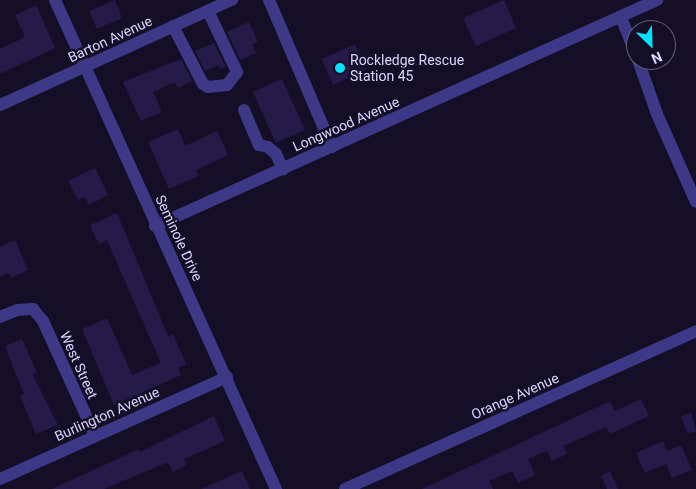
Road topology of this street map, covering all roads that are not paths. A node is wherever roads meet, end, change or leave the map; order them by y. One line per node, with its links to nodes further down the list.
1 (55, 0): 9 (street, Seminole Drive)
2 (232, 0): 5 (street, Barton Avenue)
3 (269, 0): 13 (street)
4 (657, 0): 6 (street, Longwood Avenue)
5 (208, 10): 7 (street, Barton Avenue); 7 (street)
6 (621, 17): 8 (street); 13 (street, Longwood Avenue)
7 (173, 26): 9 (street, Barton Avenue)
8 (626, 30)
9 (86, 67): 11 (street, Barton Avenue); 16 (street, Seminole Drive)
10 (642, 70): 15 (street)
11 (0, 105)
12 (244, 110): 14 (street)
13 (332, 146): 14 (street, Longwood Avenue)
14 (283, 168): 16 (street, Longwood Avenue)
15 (696, 202)
16 (156, 226): 19 (street, Seminole Drive)
17 (0, 317): 20 (street, West Street)
18 (696, 331): 23 (street, Orange Avenue)
19 (227, 377): 20 (street, Burlington Avenue); 22 (street, Seminole Drive)
20 (95, 435): 21 (street, Burlington Avenue)
21 (0, 479)
22 (276, 489)
23 (345, 489)

